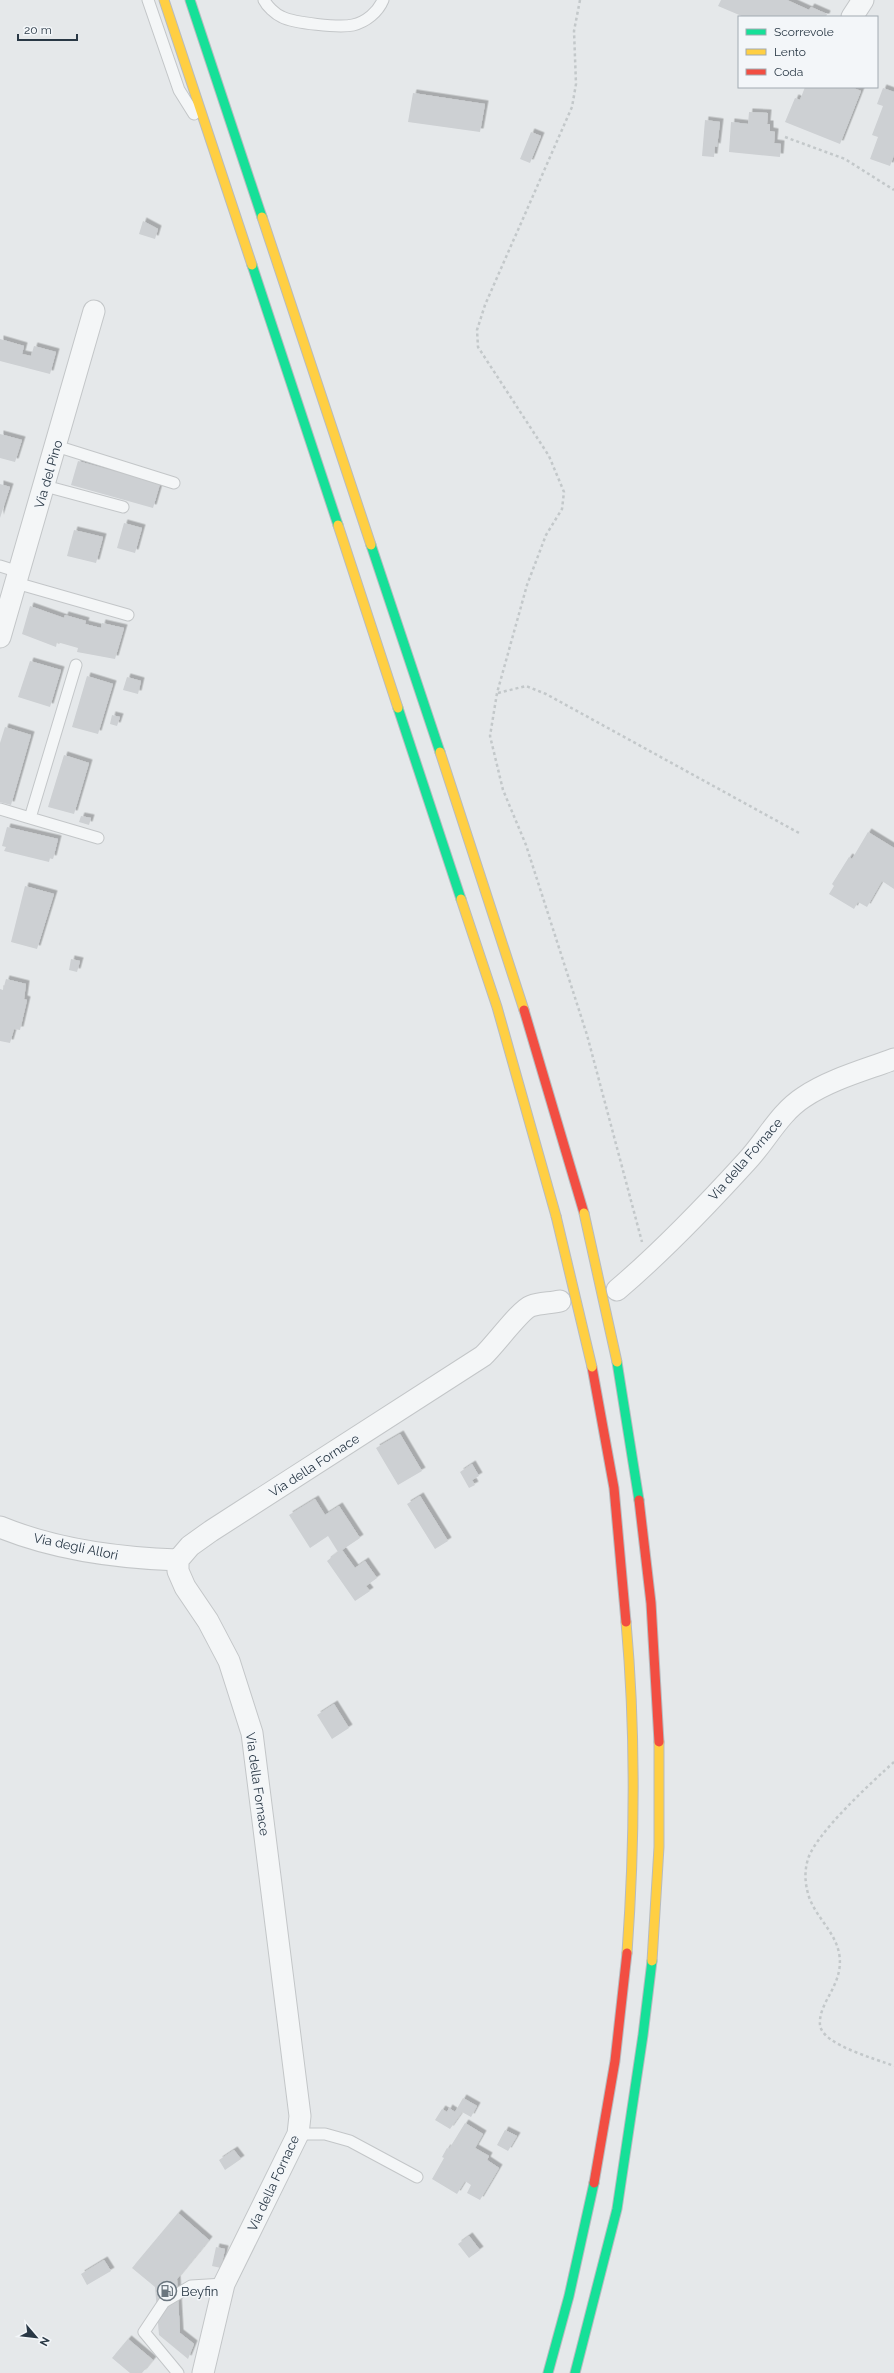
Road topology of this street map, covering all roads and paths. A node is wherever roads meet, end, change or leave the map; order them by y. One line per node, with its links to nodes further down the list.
1 (148, 0): 10 (lane)
2 (164, 0): 10 (highway)
3 (190, 0): 40 (highway, bridge)
4 (264, 0): 5 (lane)
5 (384, 0)
6 (580, 0): 21 (path)
7 (863, 0): 8 (street)
8 (853, 16)
9 (785, 137): 11 (path)
10 (211, 142): 39 (highway, bridge)
11 (894, 190)
12 (94, 311): 13 (street, Via del Pino)
13 (56, 446): 14 (lane); 15 (street, Via del Pino)
14 (174, 483)
15 (45, 486): 16 (lane); 17 (street, Via del Pino)
16 (123, 507)
17 (11, 574): 18 (lane); 19 (street, Via del Pino)
18 (128, 615)
19 (0, 637)
20 (76, 666): 23 (lane)
21 (497, 693): 24 (path); 27 (path)
22 (0, 809): 23 (lane)
23 (30, 818): 25 (lane)
24 (799, 833)
25 (98, 838)
26 (894, 1059): 27 (street, Via della Fornace)
27 (649, 1263): 28 (street, Via della Fornace)
28 (616, 1290)
29 (560, 1301): 31 (street, Via della Fornace)
30 (0, 1527): 31 (street, Via degli Allori)
31 (178, 1560): 34 (street, Via della Fornace)
32 (894, 1762): 33 (path)
33 (894, 2066)
34 (298, 2134): 35 (lane); 36 (street, Via della Fornace)
35 (416, 2177)
36 (224, 2284): 37 (lane); 38 (street, Via della Fornace)
37 (178, 2373)
38 (203, 2373)
39 (548, 2373)
40 (575, 2373)

